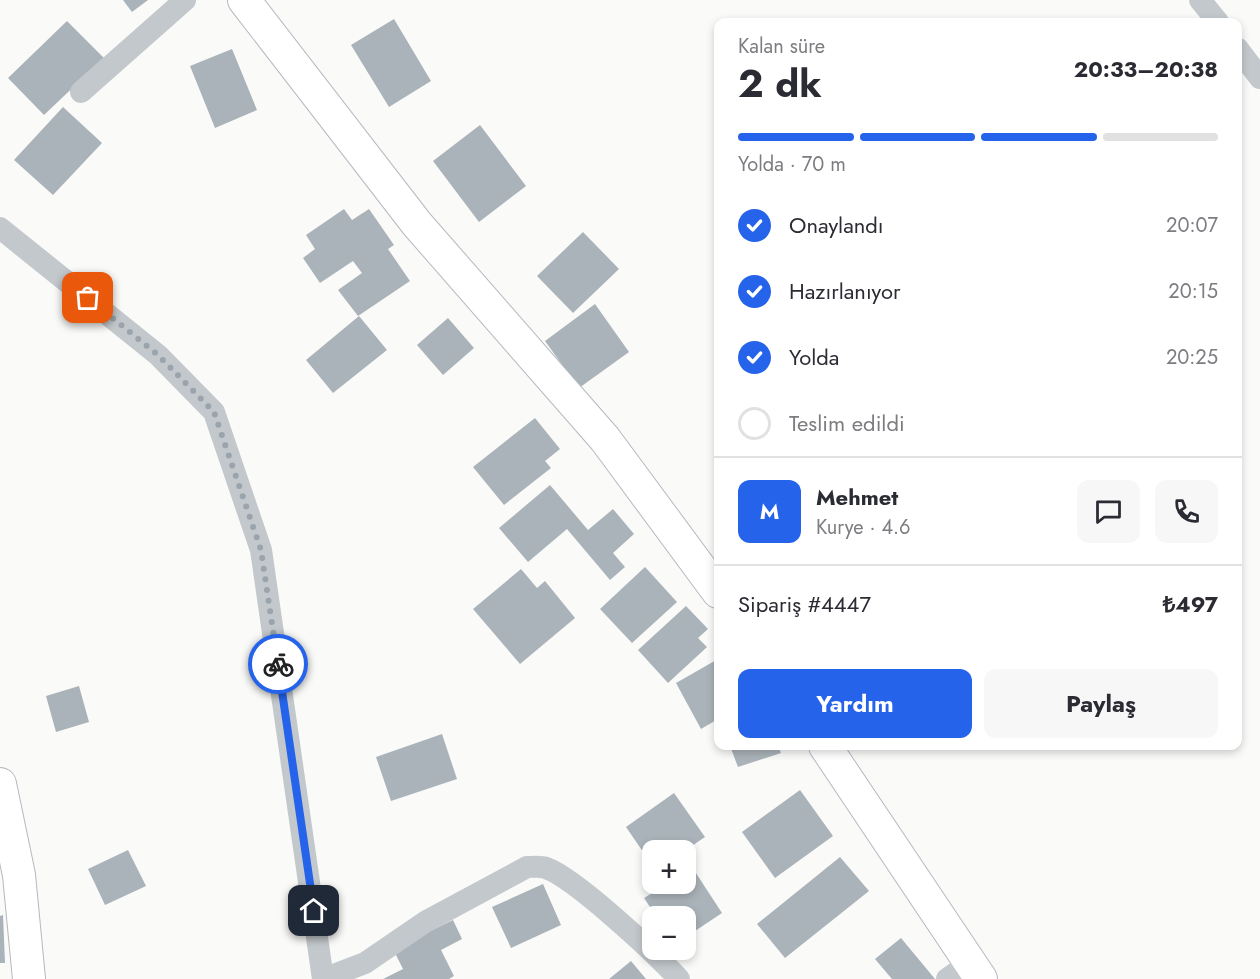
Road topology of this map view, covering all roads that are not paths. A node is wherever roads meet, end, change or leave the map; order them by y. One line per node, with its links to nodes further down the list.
1 (185, 0): 7 (street)
2 (244, 0): 9 (street)
3 (1200, 0): 4 (street)
4 (1215, 18)
5 (1242, 54): 6 (street)
6 (1260, 78)
7 (81, 92)
8 (0, 228): 15 (street)
9 (714, 587)
10 (828, 750): 13 (street)
11 (0, 784): 12 (street)
12 (10, 884): 14 (street)
13 (967, 973)
14 (29, 979)
15 (679, 979)

